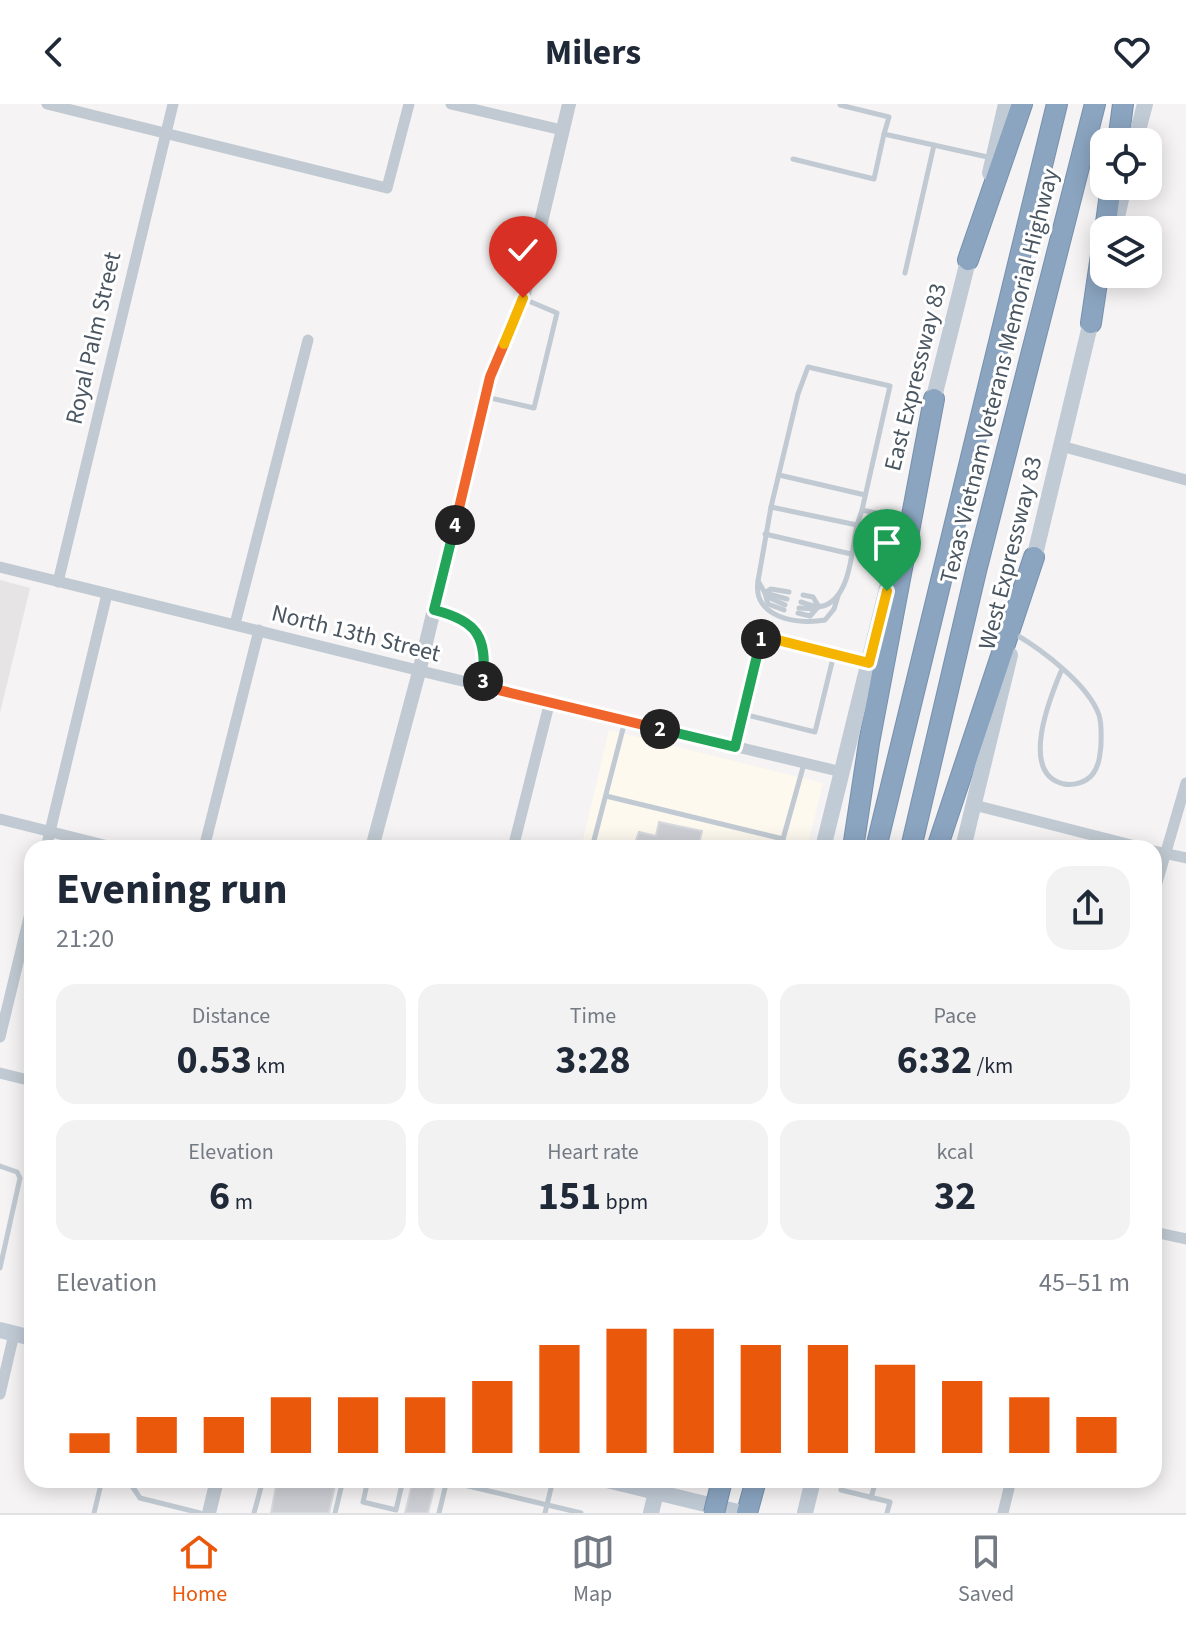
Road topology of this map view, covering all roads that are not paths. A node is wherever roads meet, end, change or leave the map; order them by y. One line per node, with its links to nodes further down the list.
1 (47, 104): 16 (street)
2 (173, 104): 16 (street, Royal Palm Street)
3 (409, 104): 16 (street)
4 (451, 104): 15 (street)
5 (569, 104): 15 (street)
6 (1006, 104): 19 (main road, East Expressway 83)
7 (1022, 104): 21 (highway)
8 (1057, 104): 78 (highway, Texas Vietnam Veterans Memorial Highway)
9 (1095, 104): 79 (highway, Texas Vietnam Veterans Memorial Highway)
10 (1123, 104): 13 (highway)
11 (1145, 104): 14 (main road)
12 (840, 105): 17 (lane)
13 (1120, 128)
14 (1139, 128)
15 (562, 130): 25 (street)
16 (166, 133): 43 (street, Royal Palm Street)
17 (884, 134): 18 (lane); 20 (lane)
18 (934, 145): 19 (lane); 22 (lane)
19 (993, 158): 21 (main road, East Expressway 83)
20 (793, 159)
21 (968, 260): 29 (main road, East Expressway 83)
22 (905, 273)
23 (1096, 288): 26 (highway)
24 (1100, 288): 26 (main road, West Expressway 83)
25 (523, 298): 28 (street); 28 (lane)
26 (1091, 323): 30 (main road, West Expressway 83)
27 (308, 340): 49 (street)
28 (485, 397): 48 (street)
29 (934, 399): 36 (main road, East Expressway 83); 77 (highway)
30 (1061, 446): 32 (street); 40 (main road, West Expressway 83)
31 (779, 475): 33 (lane); 33 (lane); 34 (lane)
32 (1186, 480)
33 (865, 495): 35 (lane)
34 (771, 507): 37 (lane); 38 (lane)
35 (862, 510): 36 (lane); 37 (lane)
36 (904, 519): 53 (main road, East Expressway 83)
37 (857, 525): 39 (lane)
38 (765, 534): 39 (lane); 42 (lane)
39 (851, 554): 46 (lane)
40 (1034, 557): 51 (main road, West Expressway 83); 80 (highway)
41 (0, 567): 43 (street, North 13th Street)
42 (758, 581): 44 (lane); 46 (lane)
43 (58, 582): 45 (street, North 13th Street)
44 (765, 593): 44 (lane)
45 (107, 594): 49 (street, North 13th Street); 68 (street)
46 (838, 596): 47 (lane)
47 (819, 607): 47 (lane)
48 (434, 610): 55 (street); 56 (lane)
49 (235, 624): 50 (street, North 13th Street)
50 (259, 630): 55 (street, North 13th Street); 72 (street)
51 (1015, 634): 54 (lane); 65 (main road, West Expressway 83)
52 (834, 654): 53 (lane); 58 (lane); 58 (lane)
53 (869, 663): 62 (main road, East Expressway 83)
54 (1062, 669): 54 (lane)
55 (419, 672): 56 (street, North 13th Street); 73 (street)
56 (482, 686): 57 (street, North 13th Street)
57 (550, 701): 59 (street, North 13th Street); 74 (street)
58 (743, 714): 60 (lane)
59 (625, 720): 60 (street, North 13th Street); 64 (lane)
60 (735, 747): 61 (street, North 13th Street)
61 (804, 763): 62 (street, North 13th Street); 69 (lane)
62 (842, 772): 76 (main road, East Expressway 83)
63 (1186, 783): 66 (street)
64 (606, 796): 69 (lane); 75 (lane)
65 (974, 805): 81 (main road, West Expressway 83); 82 (street)
66 (1184, 805): 83 (street)
67 (0, 819): 68 (street)
68 (50, 832): 70 (street); 71 (street)
69 (783, 839)
70 (48, 840)
71 (83, 840)
72 (206, 840)
73 (374, 840)
74 (515, 840)
75 (594, 840)
76 (825, 840)
77 (854, 840)
78 (878, 840)
79 (913, 840)
80 (940, 840)
81 (965, 840)
82 (1112, 840)
83 (1162, 846)
84 (1162, 853): 85 (street)
85 (1186, 858)
86 (24, 938): 87 (street)
87 (0, 1037)
88 (0, 1073): 89 (street)
89 (24, 1079)
90 (0, 1166): 93 (lane)
91 (1162, 1234): 92 (street)
92 (1186, 1239)
93 (0, 1268)
94 (7, 1332): 95 (street)
95 (1, 1386)
96 (100, 1488): 116 (lane)
97 (133, 1488): 117 (lane)
98 (215, 1488): 118 (street)
99 (261, 1488): 119 (lane)
100 (341, 1488): 120 (lane)
101 (366, 1488): 102 (lane)
102 (401, 1488)
103 (445, 1488): 121 (lane)
104 (476, 1488): 115 (lane)
105 (551, 1488): 115 (lane)
106 (657, 1488): 124 (main road)
107 (664, 1488): 126 (main road)
108 (720, 1488): 125 (highway, bridge)
109 (753, 1488): 126 (highway)
110 (811, 1488): 127 (main road)
111 (842, 1488): 114 (lane)
112 (874, 1488): 114 (lane)
113 (1009, 1488): 129 (street)
114 (871, 1498): 128 (lane)
115 (547, 1505): 122 (lane); 123 (lane)
116 (94, 1513)
117 (200, 1513)
118 (209, 1513)
119 (254, 1513)
120 (335, 1513)
121 (439, 1513)
122 (545, 1513)
123 (581, 1513)
124 (651, 1513)
125 (714, 1513)
126 (745, 1513)
127 (805, 1513)
128 (887, 1513)
129 (1003, 1513)

